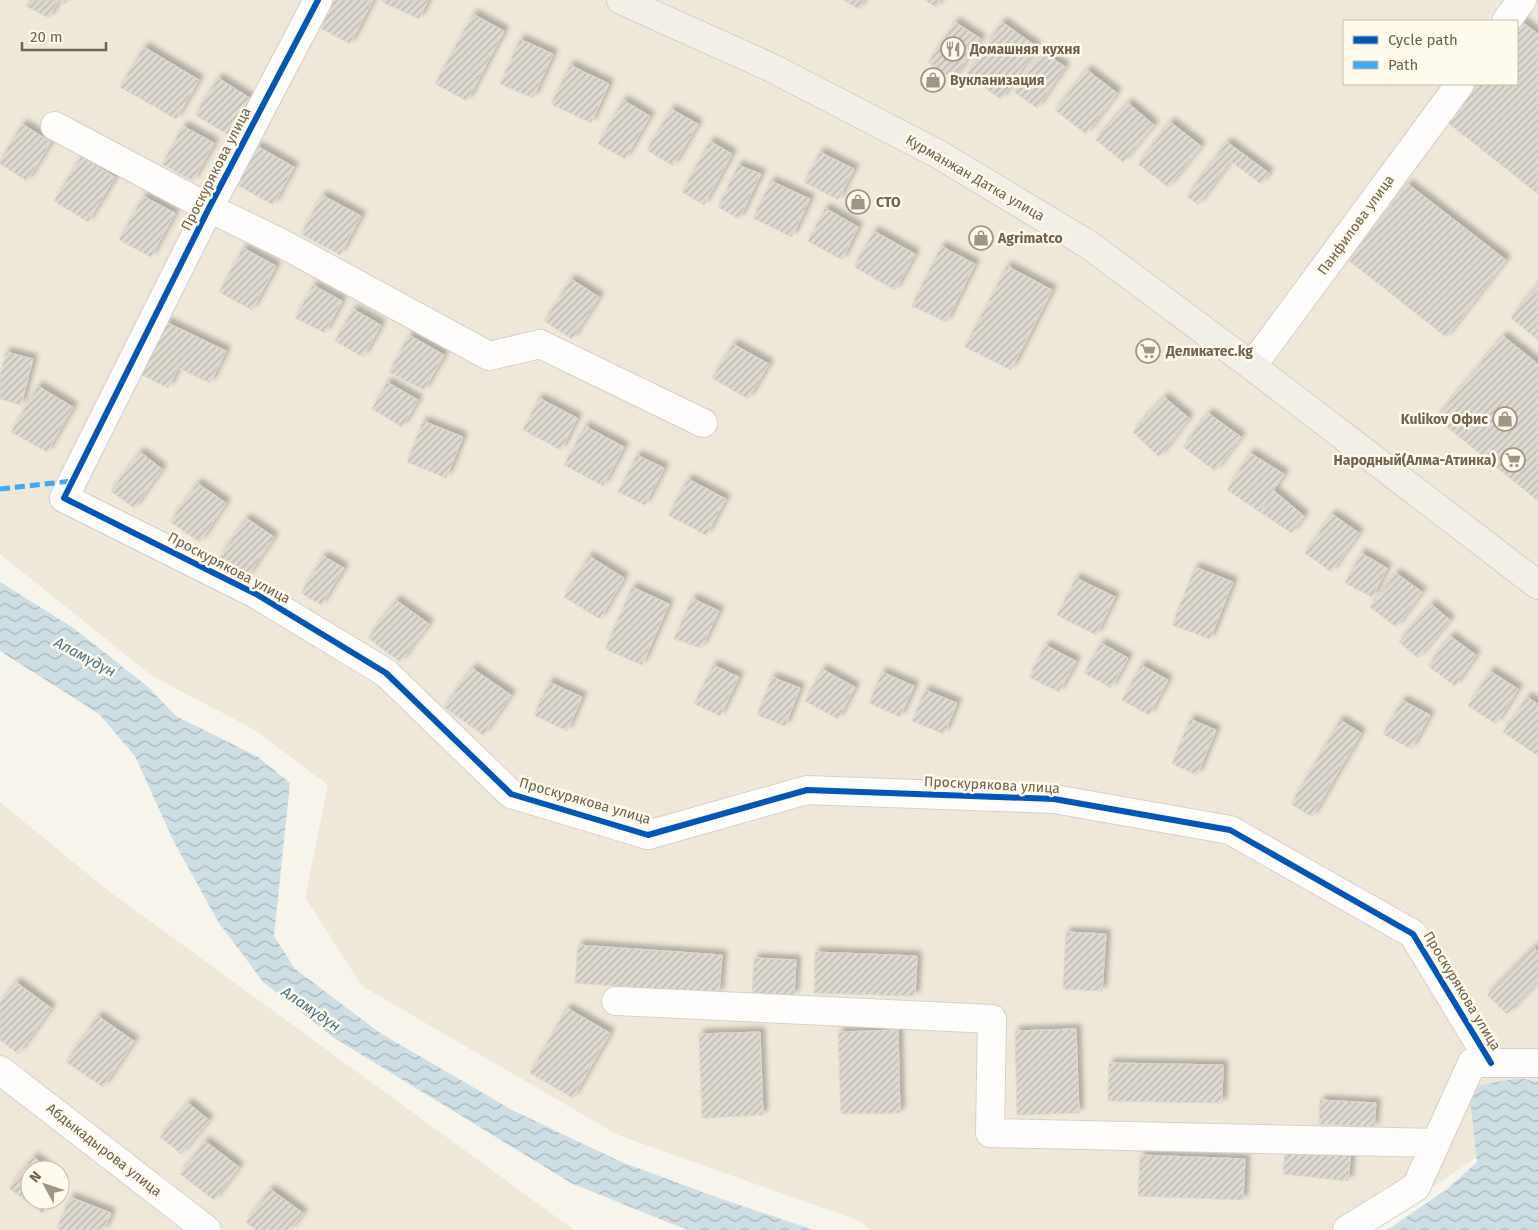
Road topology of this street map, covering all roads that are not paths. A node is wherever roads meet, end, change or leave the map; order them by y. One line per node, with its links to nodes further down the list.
1 (318, 0): 7 (street, Проскурякова улица)
2 (621, 0): 8 (main road, Курманжан Датка улица)
3 (1522, 0): 4 (street)
4 (1507, 20)
5 (1459, 85): 8 (street, Панфилова улица)
6 (55, 126): 7 (street)
7 (209, 208): 9 (street); 12 (street, Проскурякова улица)
8 (1252, 366): 10 (main road, Курманжан Датка улица)
9 (702, 423)
10 (1538, 585)
11 (616, 1001): 15 (street)
12 (1491, 1063): 13 (street, Проскурякова улица); 15 (street, Проскурякова улица)
13 (1538, 1063)
14 (0, 1070): 16 (street, Абдыкадырова улица)
15 (1436, 1143): 17 (street, Проскурякова улица)
16 (208, 1230)
17 (1347, 1230)

